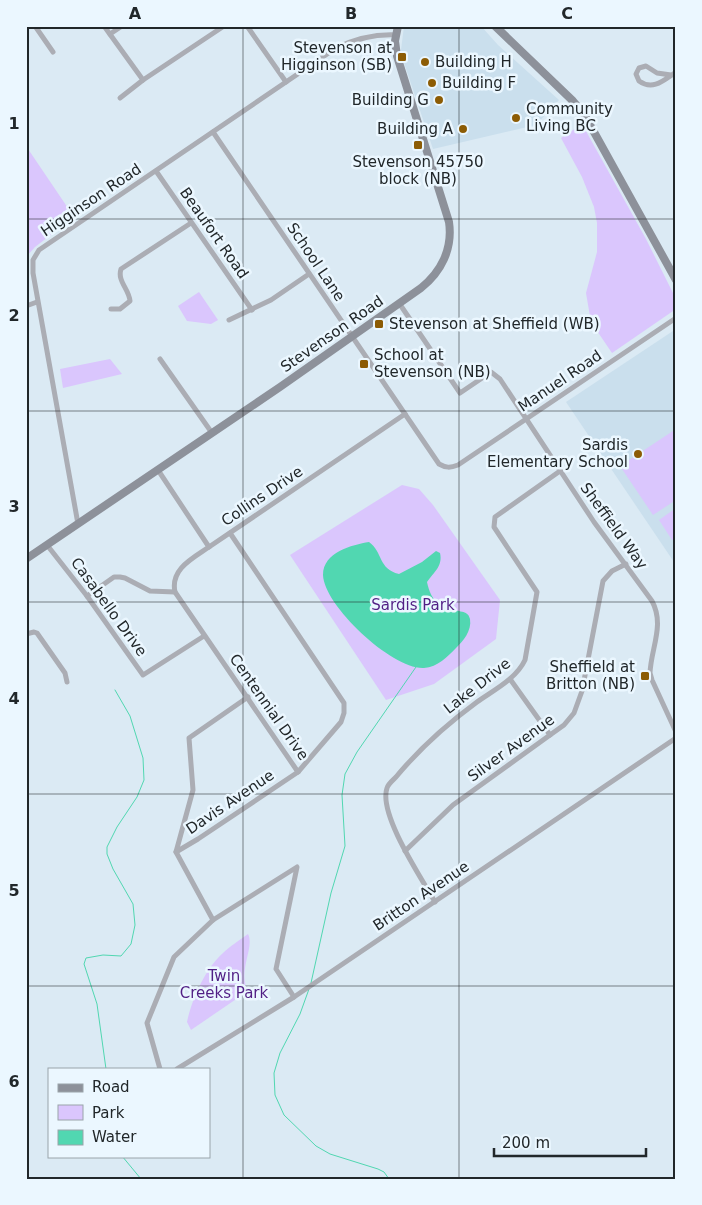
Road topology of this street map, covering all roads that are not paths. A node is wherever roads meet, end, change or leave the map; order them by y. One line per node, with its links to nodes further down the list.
1 (34, 26): 10 (street)
2 (104, 26): 8 (street)
3 (122, 26): 8 (street)
4 (224, 26): 12 (street)
5 (247, 26): 13 (street)
6 (398, 26): 9 (street, Stevenson Road)
7 (495, 26): 19 (street)
8 (110, 34): 12 (street)
9 (396, 35): 13 (street, Higginson Road); 21 (street, Stevenson Road)
10 (53, 52)
11 (673, 74): 11 (street)
12 (143, 80): 14 (street)
13 (286, 82): 15 (street, Higginson Road)
14 (120, 98)
15 (213, 132): 16 (street, Higginson Road); 18 (street, School Lane)
16 (156, 171): 17 (street, Beaufort Road); 20 (street, Higginson Road)
17 (191, 223): 23 (street); 24 (street, Beaufort Road)
18 (309, 274): 24 (street); 27 (street, School Lane)
19 (676, 280)
20 (37, 302): 22 (street); 35 (street, Higginson Road)
21 (399, 303): 27 (street, Stevenson Road); 30 (street, Sheffield Way)
22 (26, 306)
23 (111, 308)
24 (252, 310): 26 (street)
25 (676, 318): 30 (street, Manuel Road)
26 (229, 320)
27 (352, 336): 29 (street, School Lane); 31 (street, Stevenson Road)
28 (160, 359): 31 (street)
29 (405, 414): 32 (street, School Lane); 36 (street, Collins Drive)
30 (526, 419): 32 (street, Manuel Road); 34 (street, Sheffield Way)
31 (212, 433): 33 (street, Stevenson Road)
32 (458, 465)
33 (158, 470): 35 (street, Stevenson Road); 38 (street)
34 (560, 471): 40 (street, Sheffield Way); 45 (street, Lake Drive)
35 (78, 524): 37 (street, Stevenson Road)
36 (230, 533): 38 (street, Collins Drive); 51 (street, Centennial Drive)
37 (47, 545): 39 (street, Stevenson Road); 42 (street, Casabello Drive)
38 (209, 547): 41 (street)
39 (26, 559)
40 (626, 564): 48 (street, Sheffield Way); 49 (street, Silver Avenue)
41 (175, 592): 42 (street); 44 (street, Centennial Drive)
42 (87, 596): 44 (street, Casabello Drive)
43 (26, 634): 46 (street)
44 (204, 636): 47 (street, Centennial Drive)
45 (510, 679): 49 (street); 52 (street, Lake Drive)
46 (67, 682)
47 (248, 697): 51 (street, Centennial Drive); 53 (street)
48 (676, 732)
49 (550, 735): 52 (street, Silver Avenue)
50 (676, 738): 54 (street, Britton Avenue)
51 (298, 772): 53 (street, Davis Avenue)
52 (405, 851): 54 (street, Lake Drive)
53 (176, 852): 55 (street)
54 (436, 902): 56 (street, Britton Avenue)
55 (213, 920): 56 (street); 57 (street)
56 (294, 997): 58 (street, Britton Avenue)
57 (160, 1068)
58 (179, 1068)

